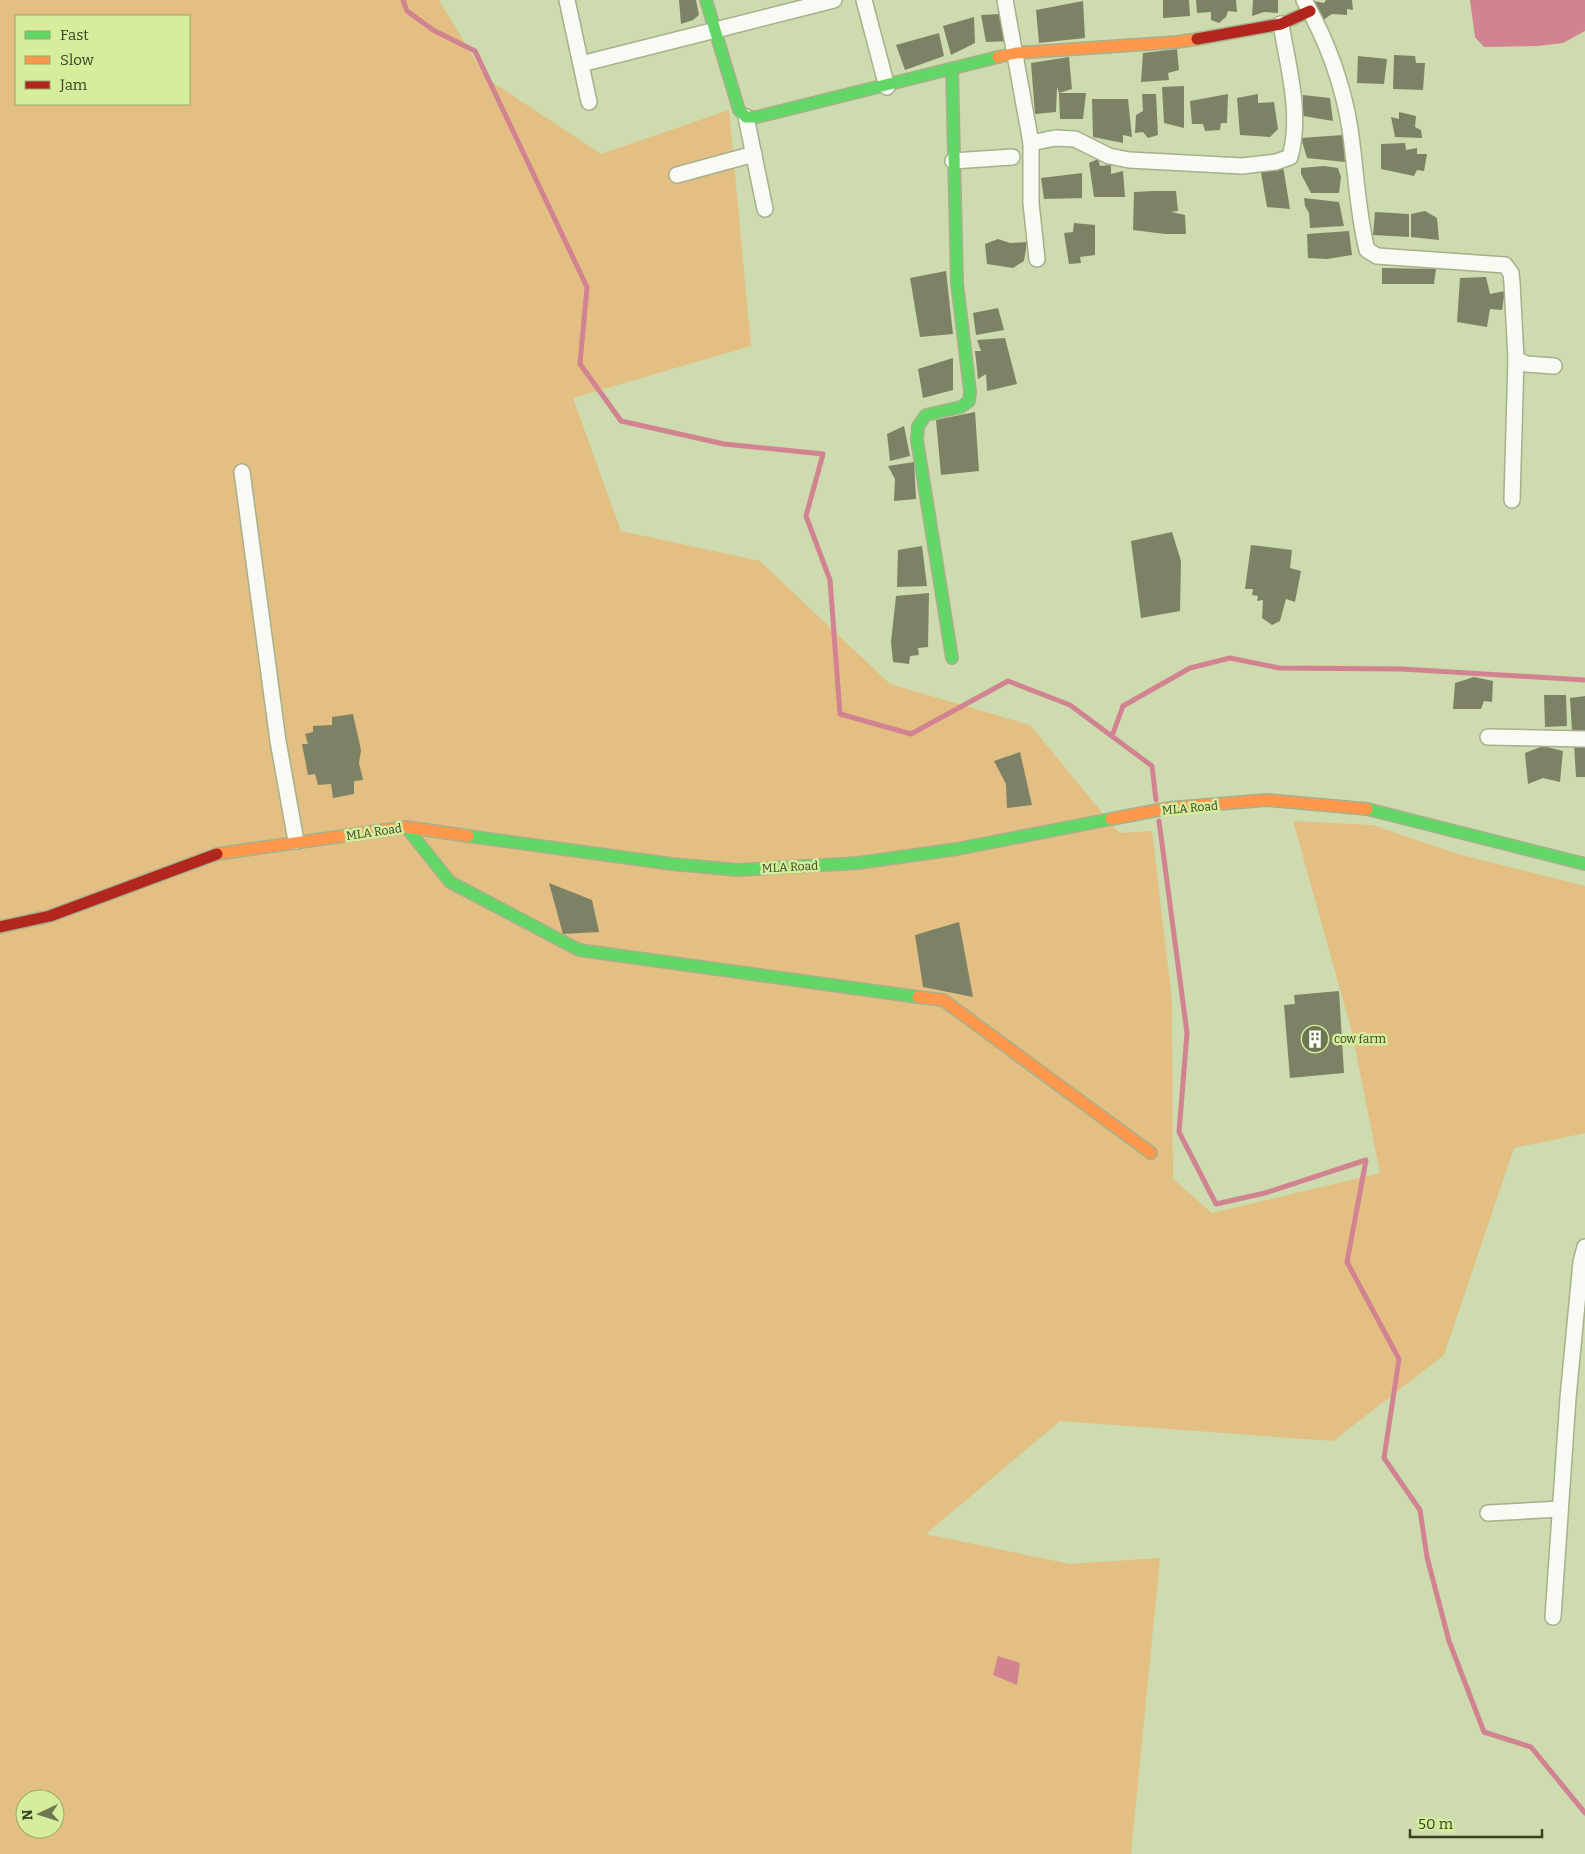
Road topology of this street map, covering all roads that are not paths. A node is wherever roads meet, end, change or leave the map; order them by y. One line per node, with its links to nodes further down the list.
1 (567, 0): 10 (street)
2 (706, 0): 8 (street)
3 (834, 0): 8 (street)
4 (864, 0): 12 (street)
5 (1005, 0): 9 (street)
6 (1307, 5): 7 (street); 22 (street)
7 (1281, 24): 9 (street); 15 (street)
8 (713, 29): 10 (street); 14 (street)
9 (1016, 53): 11 (street); 15 (street)
10 (581, 64): 13 (street)
11 (952, 69): 12 (street); 18 (street)
12 (887, 87): 14 (street)
13 (589, 102)
14 (746, 117): 16 (street)
15 (1031, 143): 21 (street)
16 (754, 154): 19 (street); 20 (street)
17 (1012, 157): 18 (street)
18 (953, 161): 26 (street)
19 (677, 175)
20 (765, 209)
21 (1037, 259)
22 (1516, 359): 23 (street); 25 (street)
23 (1554, 366)
24 (242, 472): 30 (street)
25 (1512, 500)
26 (952, 658)
27 (1488, 737): 28 (street)
28 (1585, 739)
29 (406, 827): 30 (street, MLA Road); 31 (street, MLA Road); 33 (street)
30 (296, 841): 32 (street, MLA Road)
31 (1585, 864)
32 (0, 926)
33 (1151, 1153)
34 (1585, 1247): 35 (street)
35 (1560, 1509): 36 (street); 37 (street)
36 (1488, 1513)
37 (1553, 1617)

